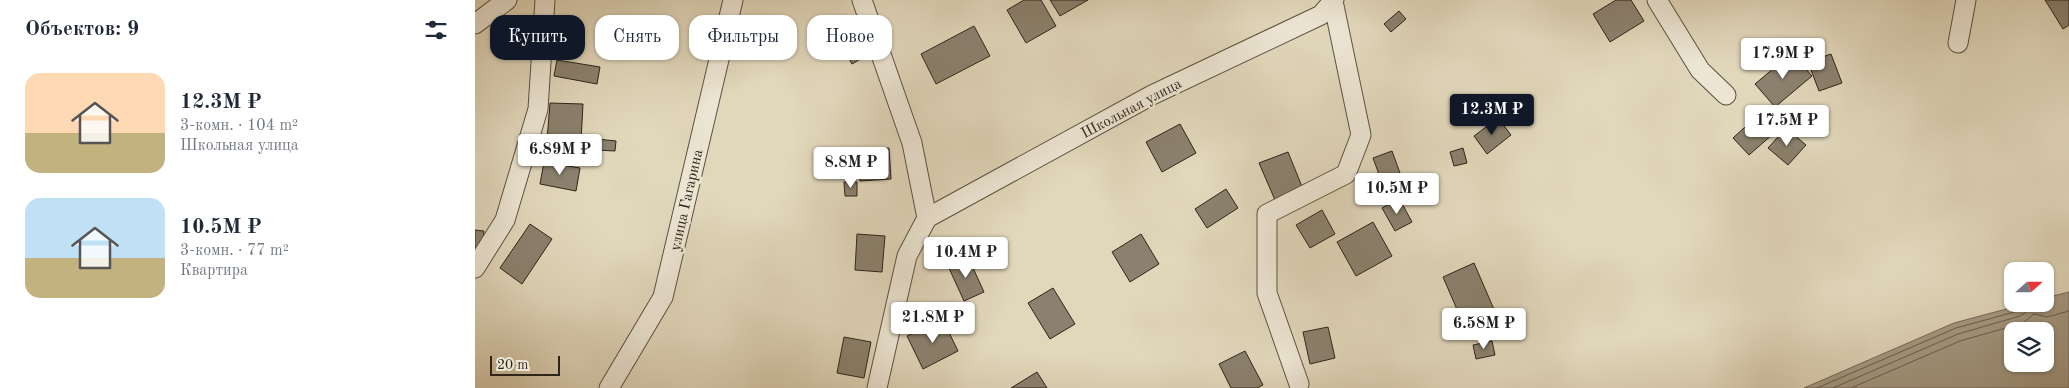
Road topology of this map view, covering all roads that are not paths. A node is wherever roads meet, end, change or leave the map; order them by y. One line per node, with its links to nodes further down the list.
1 (507, 0): 8 (street)
2 (545, 0): 12 (street)
3 (733, 0): 14 (street, улица Гагарина)
4 (863, 0): 11 (street)
5 (1657, 0): 10 (street)
6 (1967, 0): 9 (street)
7 (1334, 1): 11 (street, Школьная улица); 13 (street)
8 (475, 24)
9 (1958, 43)
10 (1726, 95)
11 (927, 218): 15 (street)
12 (475, 268)
13 (1299, 384)
14 (609, 388)
15 (877, 388)

